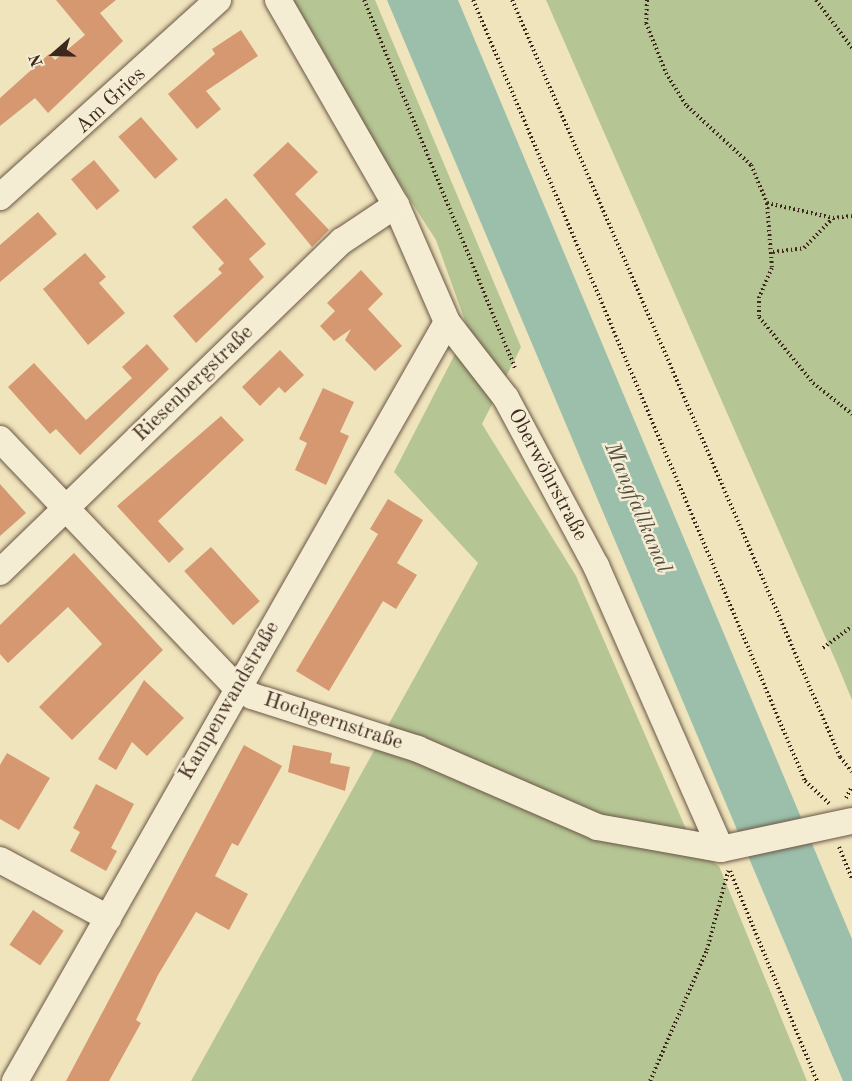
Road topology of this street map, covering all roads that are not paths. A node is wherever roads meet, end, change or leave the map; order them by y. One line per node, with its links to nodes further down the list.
1 (218, 0): 3 (street, Am Gries)
2 (278, 0): 4 (street, Oberwöhrstraße)
3 (0, 197)
4 (396, 205): 5 (street, Oberwöhrstraße); 7 (street, Riesenbergstraße)
5 (447, 322): 9 (street, Kampenwandstraße); 11 (street, Oberwöhrstraße)
6 (0, 439): 7 (street, Hochgernstraße)
7 (67, 507): 8 (street, Riesenbergstraße); 9 (street, Hochgernstraße)
8 (0, 572)
9 (236, 687): 11 (street, Hochgernstraße); 13 (street, Kampenwandstraße)
10 (850, 820): 11 (street)
11 (727, 854)
12 (0, 860): 13 (street)
13 (108, 918): 14 (street, Kampenwandstraße)
14 (15, 1081)

